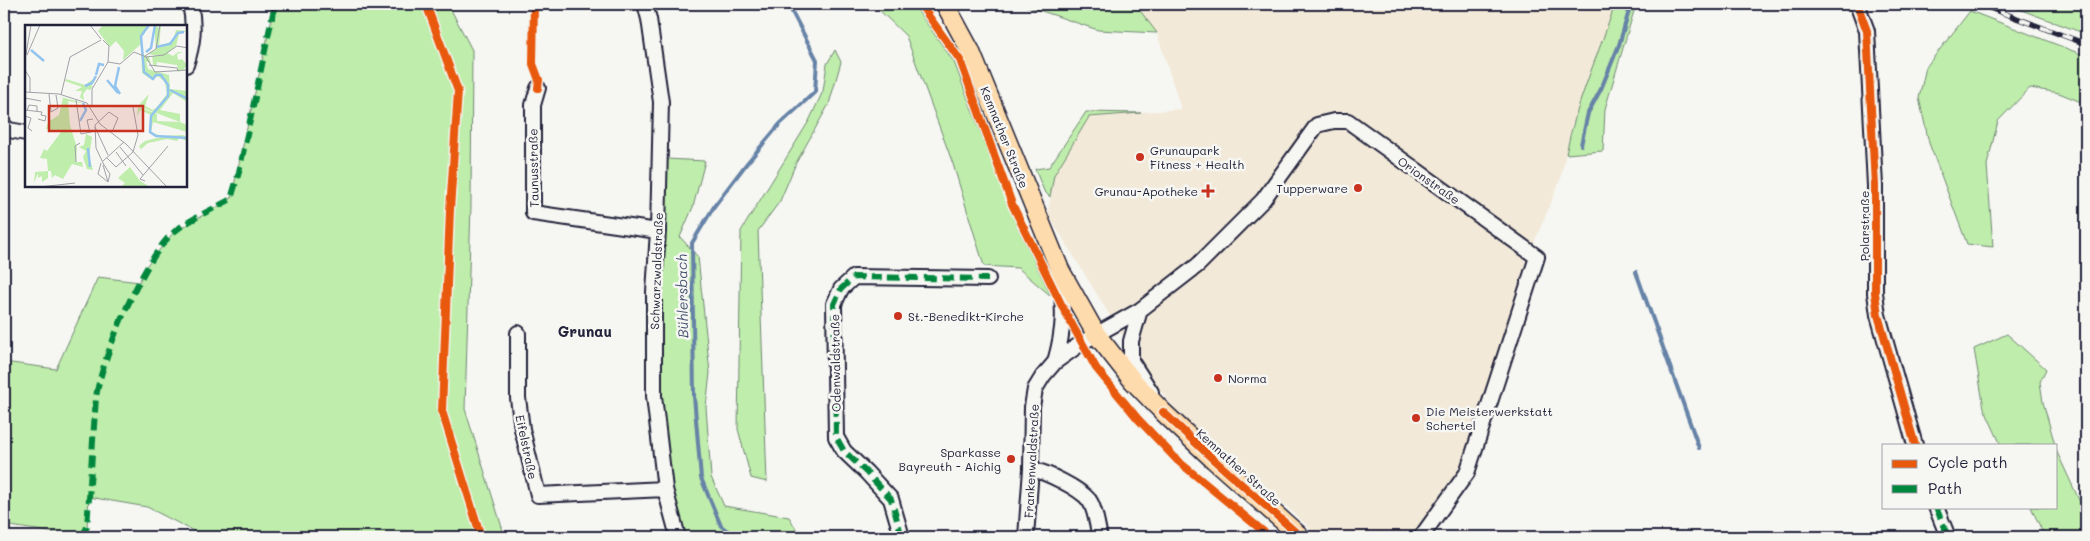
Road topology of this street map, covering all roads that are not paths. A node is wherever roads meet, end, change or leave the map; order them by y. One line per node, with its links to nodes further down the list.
1 (190, 4): 5 (street)
2 (645, 4): 9 (street, Schwarzwaldstraße)
3 (946, 4): 10 (main road, Kemnather Straße)
4 (1857, 4): 17 (street, Polarstraße)
5 (188, 58)
6 (538, 88): 9 (street, Taunusstraße)
7 (4, 126): 8 (street)
8 (25, 133)
9 (658, 231): 19 (street, Schwarzwaldstraße)
10 (1060, 270): 14 (main road, Kemnather Straße); 15 (street, Frankenwaldstraße)
11 (988, 279): 22 (street, Odenwaldstraße)
12 (1140, 310): 14 (street, Orionstraße); 16 (street); 26 (street, Orionstraße)
13 (518, 332): 19 (street, Eifelstraße)
14 (1096, 334): 15 (street, Frankenwaldstraße); 16 (main road, Kemnather Straße)
15 (1055, 362): 18 (street, Frankenwaldstraße)
16 (1163, 412): 25 (main road, Kemnather Straße)
17 (1915, 444)
18 (1031, 469): 23 (street, Frankenwaldstraße); 24 (street)
19 (665, 489): 21 (street, Schwarzwaldstraße)
20 (1936, 508): 27 (street)
21 (678, 537)
22 (902, 537)
23 (1026, 537)
24 (1100, 537)
25 (1301, 537)
26 (1421, 537)
27 (1948, 537)

